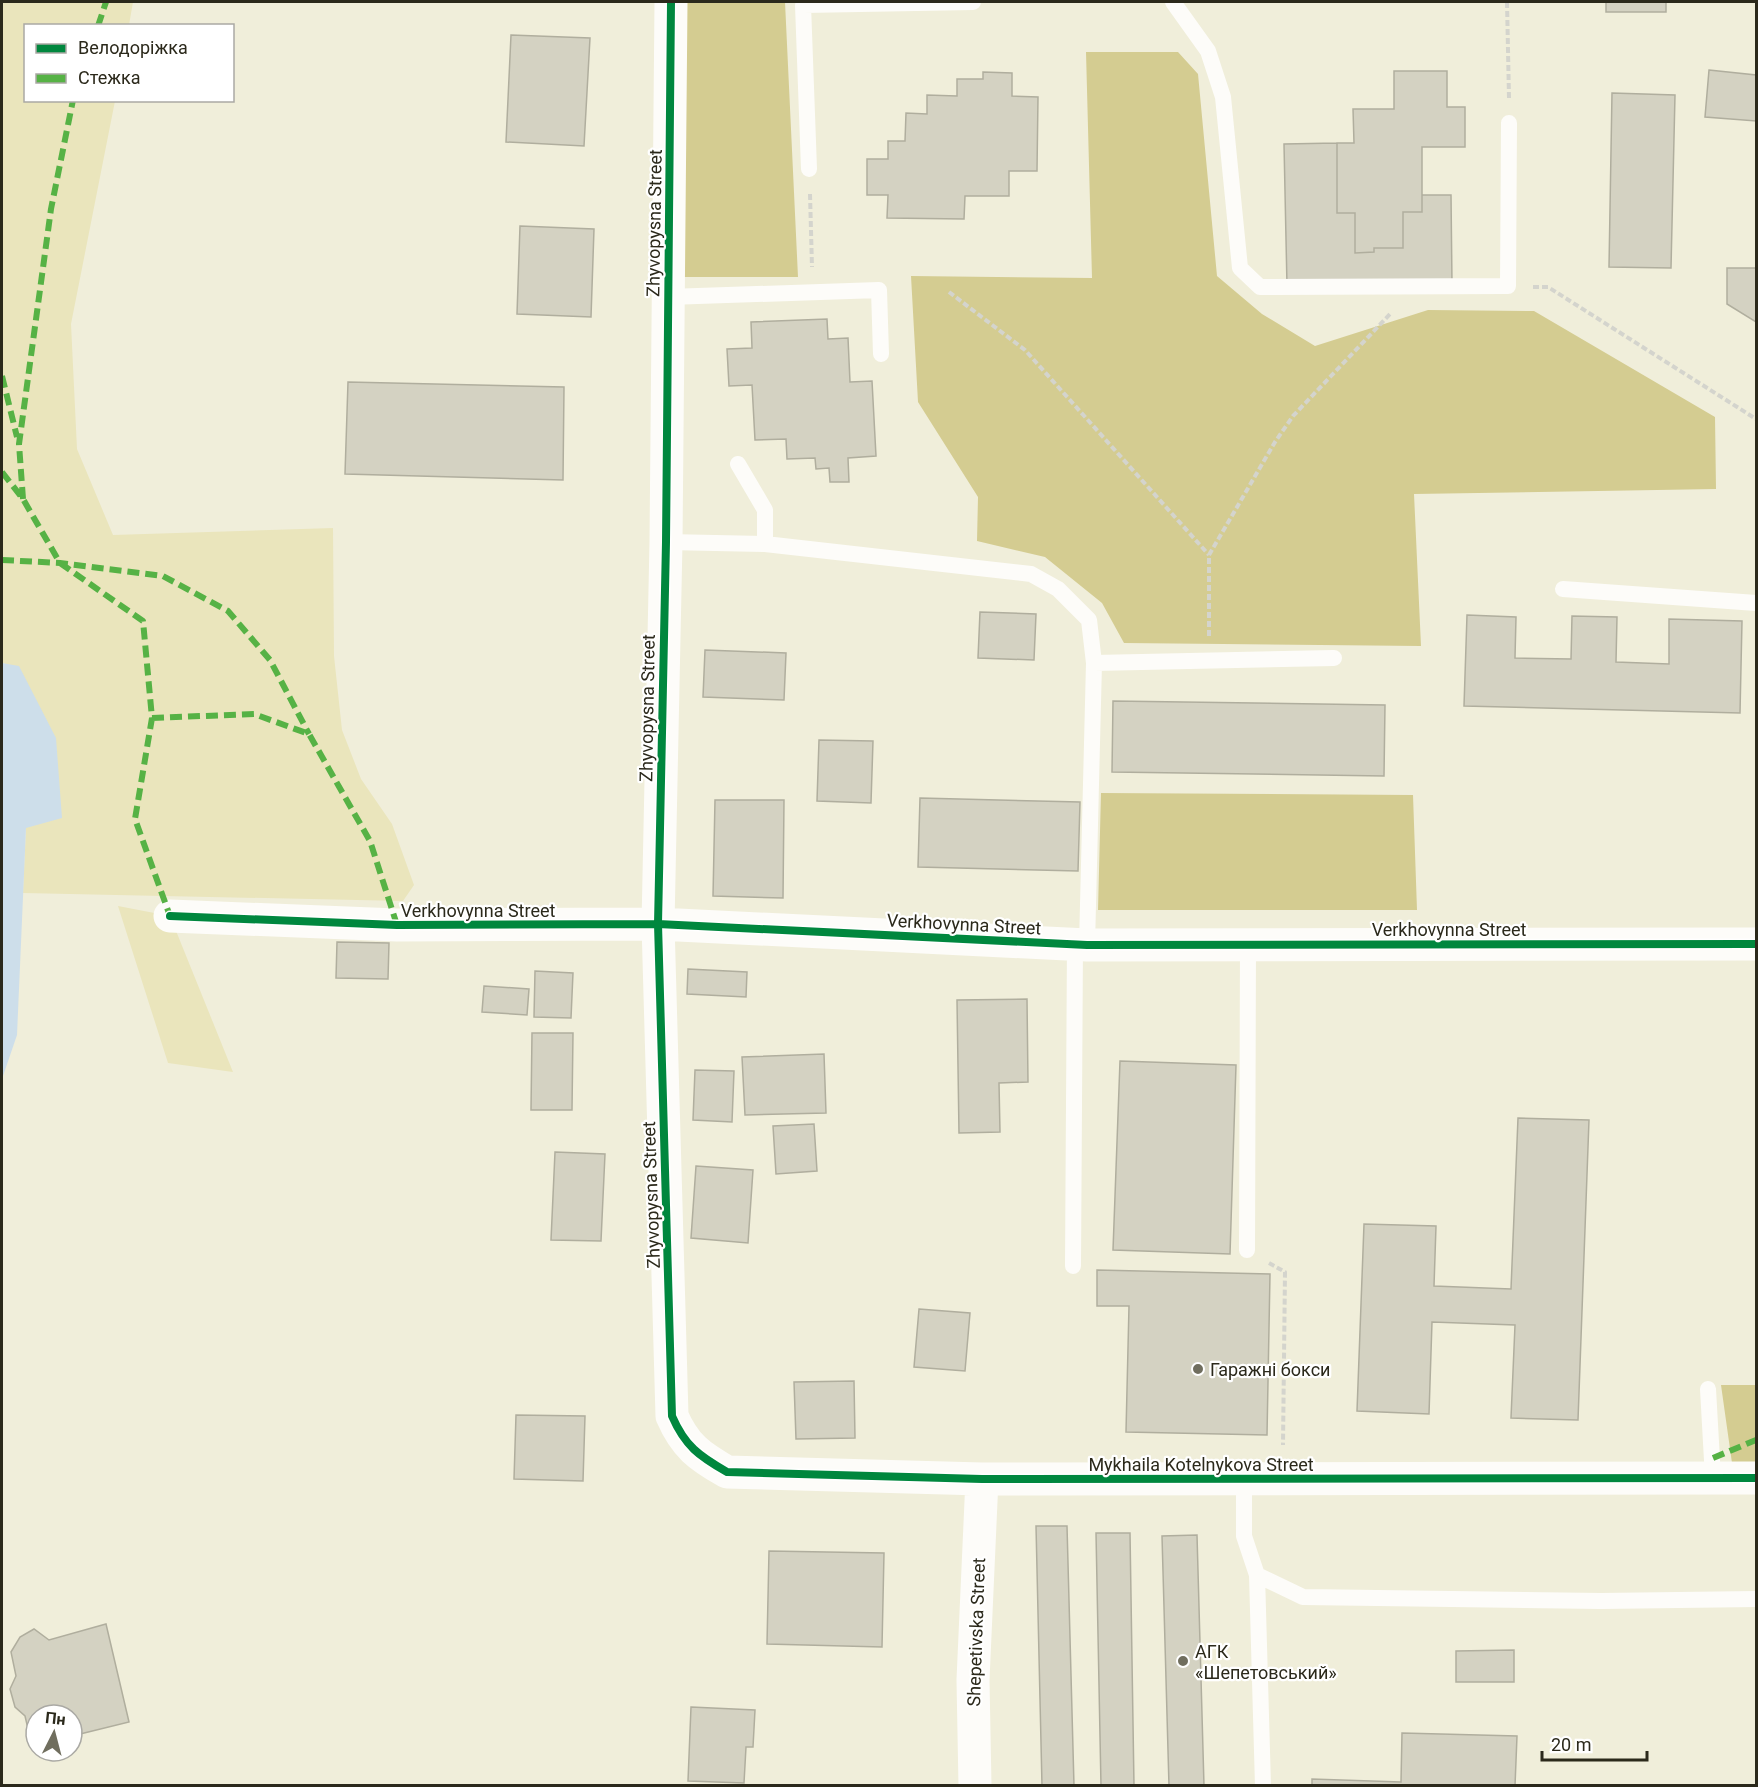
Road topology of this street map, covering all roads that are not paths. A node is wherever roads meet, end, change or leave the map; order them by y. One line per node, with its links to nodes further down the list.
1 (671, 2): 6 (street, Zhyvopysna Street)
2 (973, 2): 5 (lane)
3 (1173, 2): 4 (lane)
4 (1509, 123)
5 (809, 169)
6 (668, 297): 7 (lane); 9 (street, Zhyvopysna Street)
7 (881, 354)
8 (738, 464): 10 (lane)
9 (666, 542): 10 (lane); 16 (street, Zhyvopysna Street)
10 (765, 544): 14 (lane)
11 (1563, 589): 12 (lane)
12 (1756, 603)
13 (1334, 658): 14 (lane)
14 (1094, 663): 18 (lane)
15 (170, 916): 16 (street, Verkhovynna Street)
16 (658, 924): 18 (street, Verkhovynna Street); 23 (street, Zhyvopysna Street)
17 (1756, 944): 19 (street, Verkhovynna Street)
18 (1081, 945): 19 (street, Verkhovynna Street); 21 (lane)
19 (1248, 945): 20 (lane)
20 (1247, 1250)
21 (1073, 1266)
22 (1708, 1389): 24 (lane)
23 (672, 1416): 26 (street, Mykhaila Kotelnykova Street)
24 (1713, 1478): 25 (street, Mykhaila Kotelnykova Street); 27 (street, Mykhaila Kotelnykova Street)
25 (1756, 1478)
26 (982, 1479): 27 (street, Mykhaila Kotelnykova Street); 30 (street, Shepetivska Street)
27 (1244, 1479): 28 (lane)
28 (1257, 1575): 29 (lane); 31 (lane)
29 (1756, 1599)
30 (975, 1785)
31 (1263, 1785)

